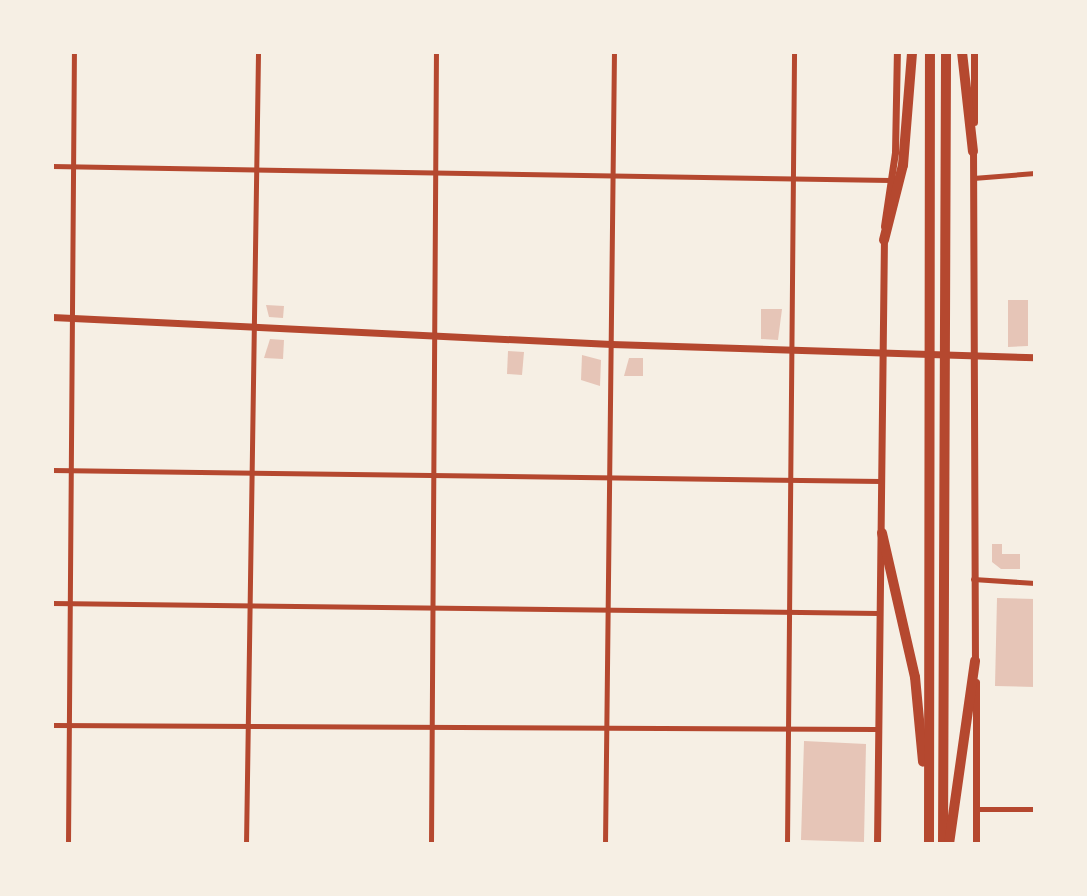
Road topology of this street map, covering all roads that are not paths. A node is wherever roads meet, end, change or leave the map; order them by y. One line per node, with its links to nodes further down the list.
1 (74, 52): 14 (street)
2 (258, 52): 15 (street)
3 (436, 52): 16 (street)
4 (614, 52): 18 (street)
5 (794, 52): 19 (street)
6 (897, 52): 21 (street)
7 (912, 52): 22 (highway)
8 (930, 52): 59 (highway)
9 (946, 52): 67 (highway)
10 (962, 52): 12 (highway)
11 (974, 52): 12 (street)
12 (973, 151): 20 (street)
13 (52, 166): 14 (street)
14 (73, 166): 15 (street); 23 (street)
15 (255, 170): 16 (street); 25 (street)
16 (436, 172): 18 (street); 26 (street)
17 (1035, 173): 20 (street)
18 (612, 174): 19 (street); 27 (street)
19 (791, 177): 21 (street); 28 (street)
20 (973, 178): 30 (street)
21 (890, 180): 22 (street)
22 (884, 240): 29 (street)
23 (70, 316): 24 (street); 25 (street); 33 (street)
24 (52, 317)
25 (254, 326): 26 (street); 34 (street)
26 (433, 335): 27 (street); 35 (street)
27 (611, 344): 28 (street); 36 (street)
28 (793, 351): 29 (street); 37 (street)
29 (881, 354): 30 (street); 38 (street)
30 (972, 355): 31 (street); 40 (street)
31 (1035, 357)
32 (52, 470): 33 (street)
33 (69, 470): 34 (street); 43 (street)
34 (250, 472): 35 (street); 44 (street)
35 (434, 473): 36 (street); 45 (street)
36 (611, 479): 37 (street); 46 (street)
37 (790, 479): 38 (street); 47 (street)
38 (881, 481): 39 (street)
39 (882, 533): 48 (street); 59 (highway)
40 (973, 579): 41 (street); 49 (street)
41 (1035, 583)
42 (52, 603): 43 (street)
43 (68, 603): 44 (street); 51 (street)
44 (248, 605): 45 (street); 52 (street)
45 (432, 606): 46 (street); 53 (street)
46 (609, 609): 47 (street); 55 (street)
47 (787, 612): 48 (street); 56 (street)
48 (879, 613): 54 (street)
49 (975, 661): 57 (street); 67 (highway)
50 (52, 725): 51 (street)
51 (68, 725): 52 (street); 60 (street)
52 (247, 726): 53 (street); 61 (street)
53 (429, 728): 55 (street); 62 (street)
54 (876, 729): 56 (street); 65 (street)
55 (607, 730): 56 (street); 63 (street)
56 (788, 730): 64 (street)
57 (976, 809): 58 (street); 68 (street)
58 (1035, 809)
59 (929, 830): 66 (highway)
60 (68, 844)
61 (246, 844)
62 (431, 844)
63 (605, 844)
64 (787, 844)
65 (877, 844)
66 (929, 844)
67 (946, 844)
68 (976, 844)

